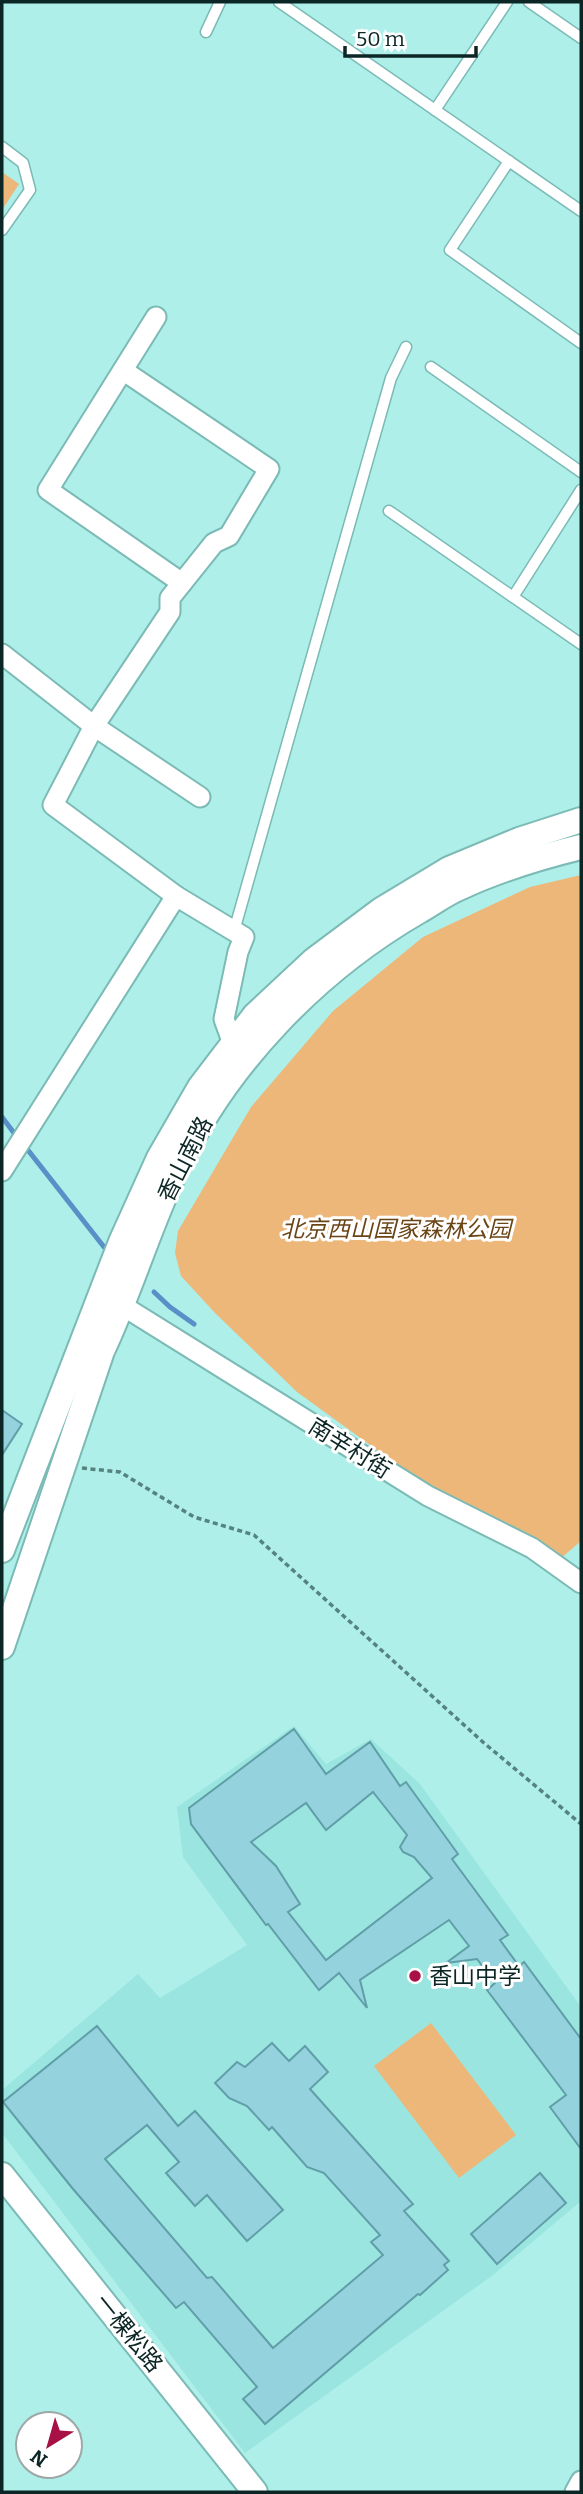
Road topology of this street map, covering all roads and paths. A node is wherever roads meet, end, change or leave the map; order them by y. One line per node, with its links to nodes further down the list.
1 (219, 2): 5 (lane)
2 (279, 2): 7 (lane)
3 (507, 2): 7 (lane)
4 (529, 2): 6 (lane)
5 (206, 32)
6 (581, 38)
7 (435, 110): 9 (lane)
8 (2, 147): 11 (lane)
9 (509, 161): 10 (lane); 13 (lane)
10 (581, 211)
11 (2, 230)
12 (156, 317): 16 (street)
13 (581, 343)
14 (406, 348): 29 (lane)
15 (431, 367): 17 (lane)
16 (124, 371): 20 (street); 20 (street)
17 (581, 472)
18 (581, 489): 21 (lane)
19 (389, 510): 21 (lane)
20 (182, 583): 24 (street)
21 (513, 597): 22 (lane)
22 (581, 644)
23 (2, 654): 24 (street)
24 (94, 726): 25 (street); 28 (street)
25 (200, 797)
26 (581, 820): 30 (street, 香山南路)
27 (581, 847): 32 (street, 香山南路)
28 (176, 896): 29 (street); 31 (street)
29 (234, 931): 30 (street)
30 (233, 1044): 34 (street, 香山南路)
31 (2, 1171)
32 (122, 1307): 33 (street, 香山南路); 35 (street, 南辛村街)
33 (63, 1466): 36 (street, 香山南路); 37 (path)
34 (2, 1550)
35 (581, 1583)
36 (2, 1647)
37 (581, 1824)
38 (2, 2175): 40 (street, 一棵松路)
39 (581, 2482): 41 (street)
40 (256, 2492)
41 (575, 2492)

